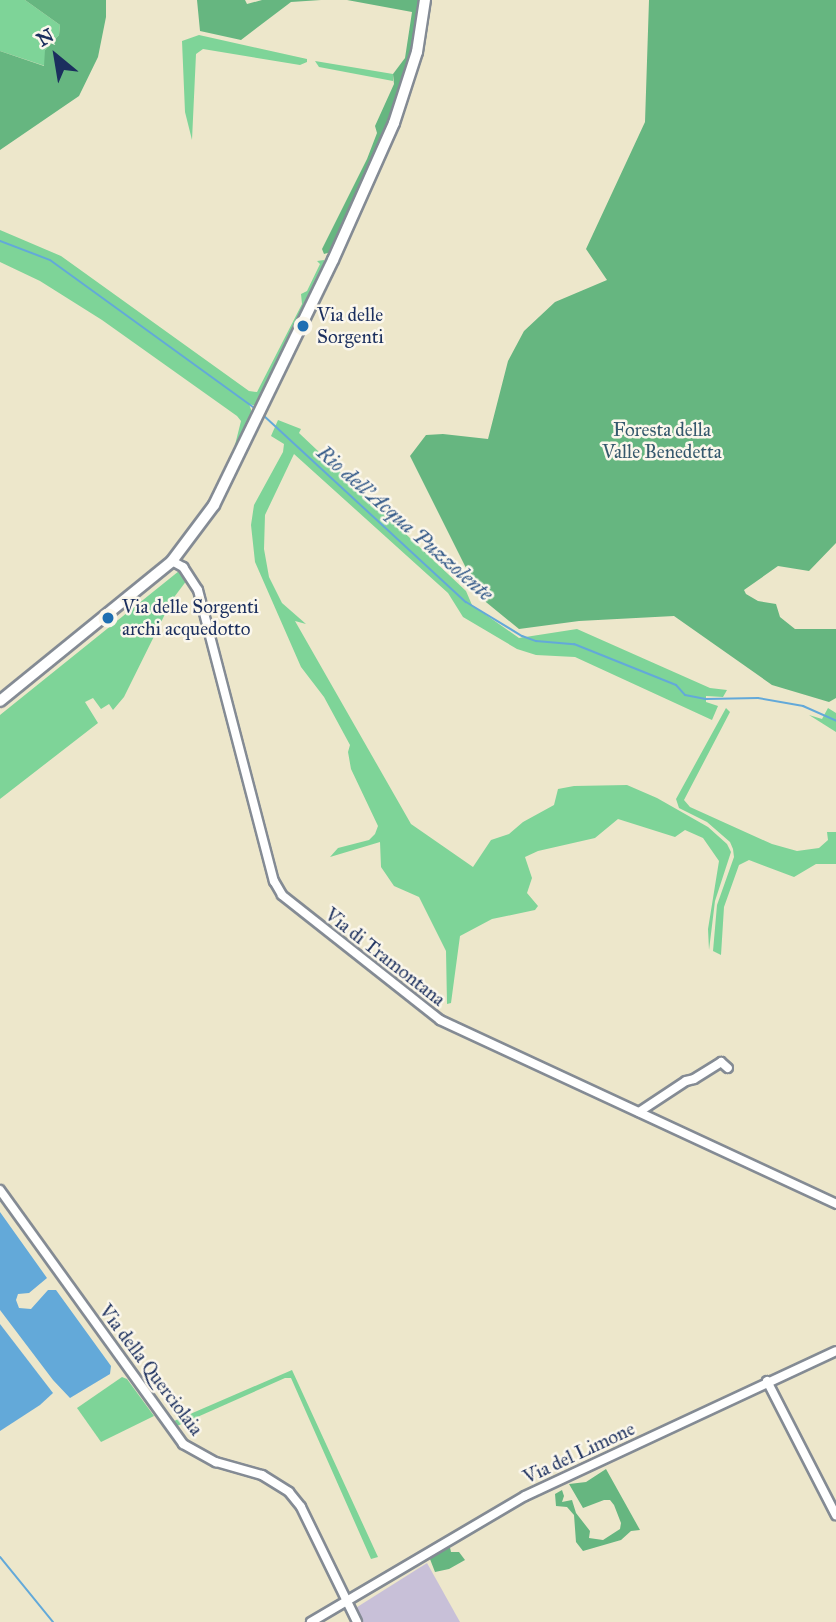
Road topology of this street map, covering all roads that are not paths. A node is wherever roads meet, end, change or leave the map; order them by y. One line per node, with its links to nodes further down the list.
1 (425, 0): 2 (main road)
2 (172, 561): 3 (main road); 5 (street, Via di Tramontana)
3 (0, 701)
4 (728, 1068): 5 (street)
5 (639, 1112): 7 (street, Via di Tramontana)
6 (0, 1190): 11 (street, Via della Querciolaia)
7 (836, 1204)
8 (836, 1351): 9 (street, Via del Limone)
9 (767, 1381): 10 (street); 11 (street, Via del Limone)
10 (836, 1515)
11 (344, 1601): 12 (street, Via del Limone); 13 (street)
12 (311, 1622)
13 (356, 1622)

